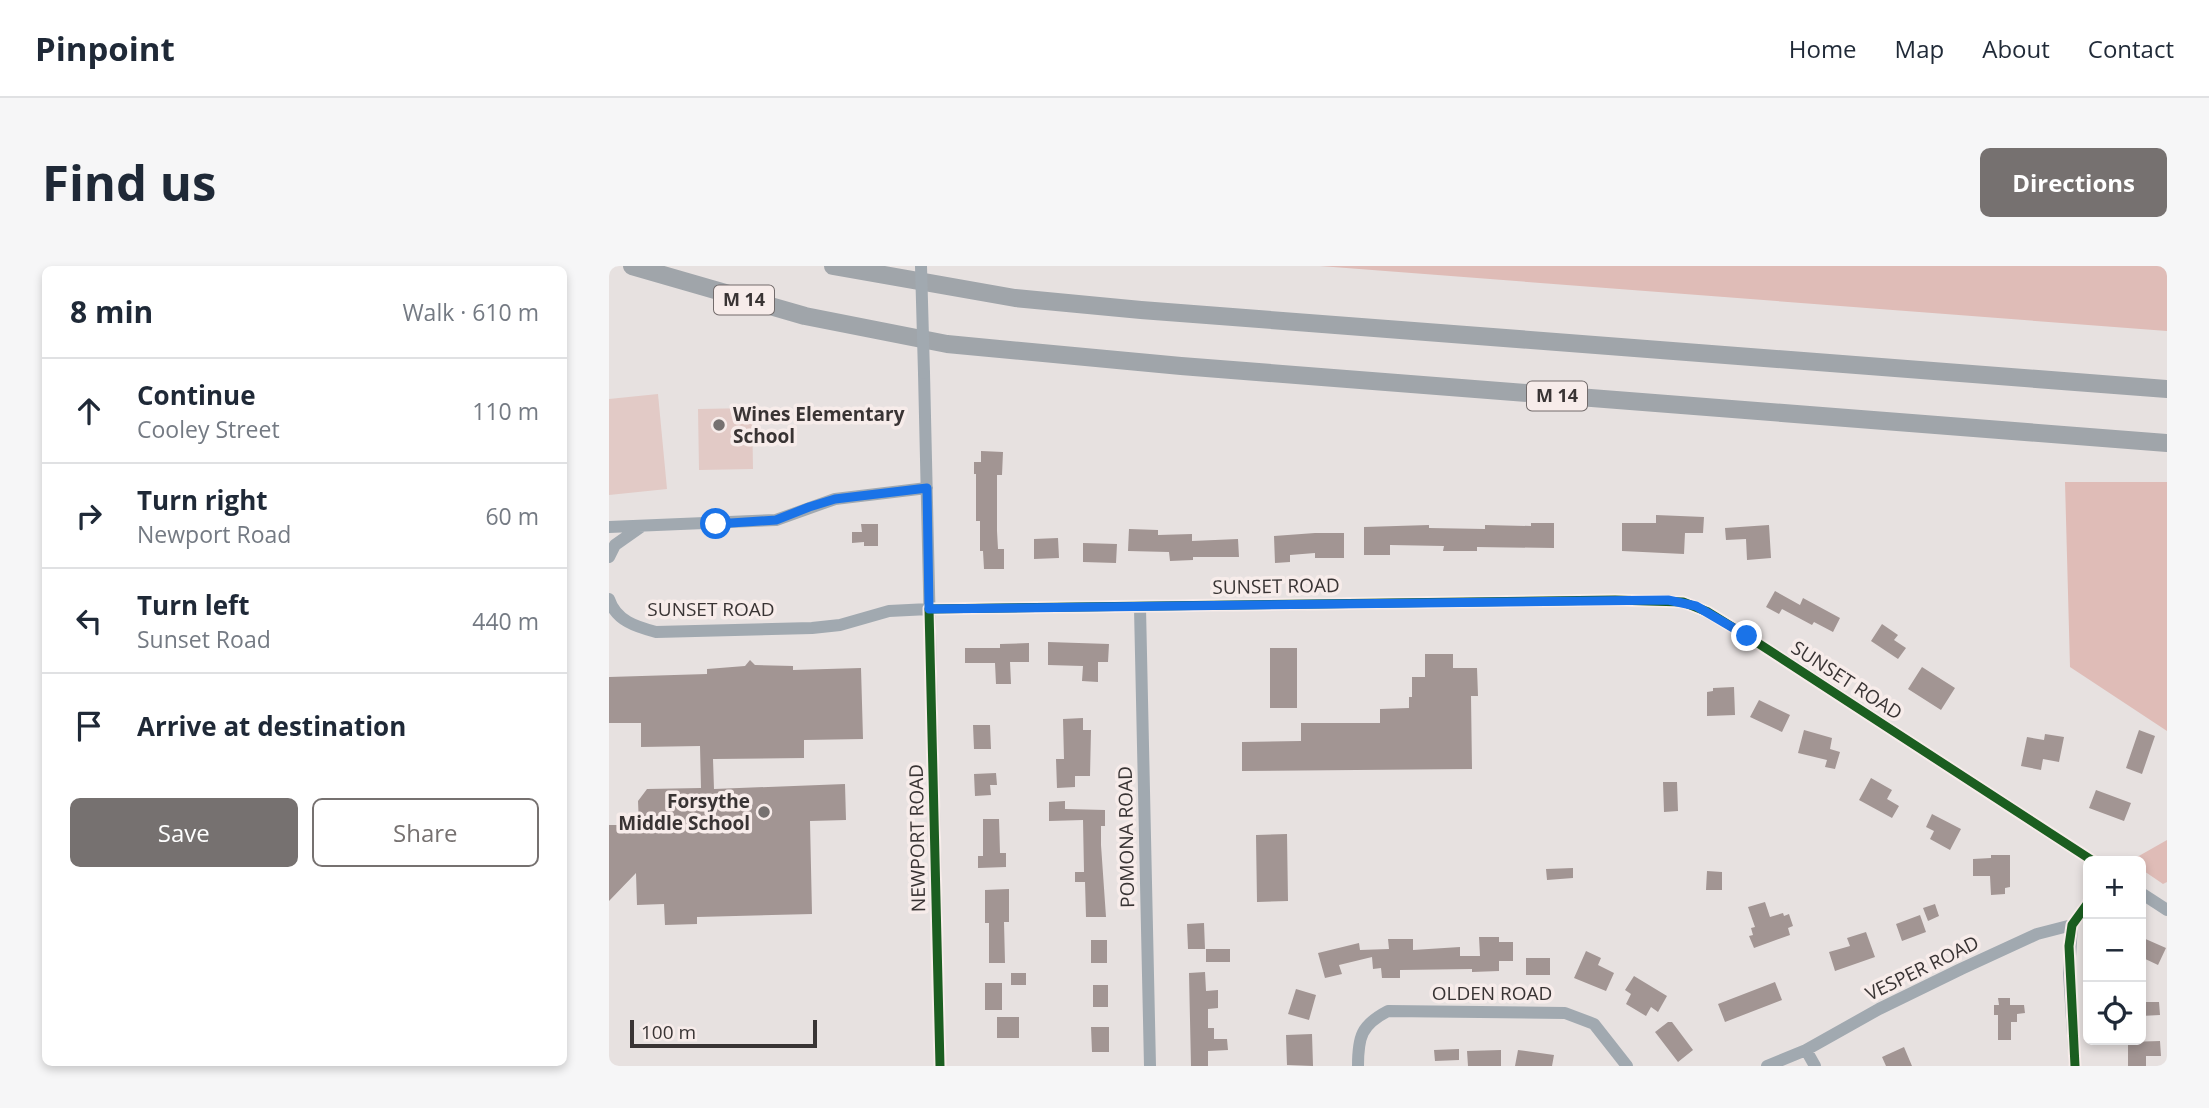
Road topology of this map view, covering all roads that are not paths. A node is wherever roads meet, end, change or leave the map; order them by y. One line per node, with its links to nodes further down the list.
1 (632, 266): 5 (highway, M 14)
2 (833, 266): 4 (highway)
3 (921, 266): 6 (street, NEWPORT ROAD, bridge)
4 (2167, 389)
5 (2167, 443)
6 (927, 488): 7 (street); 12 (street, NEWPORT ROAD)
7 (642, 526): 8 (street); 9 (street)
8 (609, 527)
9 (609, 557)
10 (609, 599): 12 (street, SUNSET ROAD)
11 (1140, 608): 12 (street, SUNSET ROAD); 13 (street, SUNSET ROAD); 20 (street, POMONA ROAD)
12 (929, 609): 19 (street, NEWPORT ROAD)
13 (2085, 856)
14 (2146, 896): 16 (street)
15 (2083, 910): 17 (street)
16 (2167, 910)
17 (2072, 925): 18 (street, VESPER ROAD); 26 (street)
18 (1806, 1050): 23 (street, VESPER ROAD); 24 (street); 25 (street)
19 (940, 1066)
20 (1150, 1066)
21 (1358, 1066): 22 (street, OLDEN ROAD)
22 (1627, 1066)
23 (1767, 1066)
24 (1803, 1066)
25 (1815, 1066)
26 (2075, 1066)

